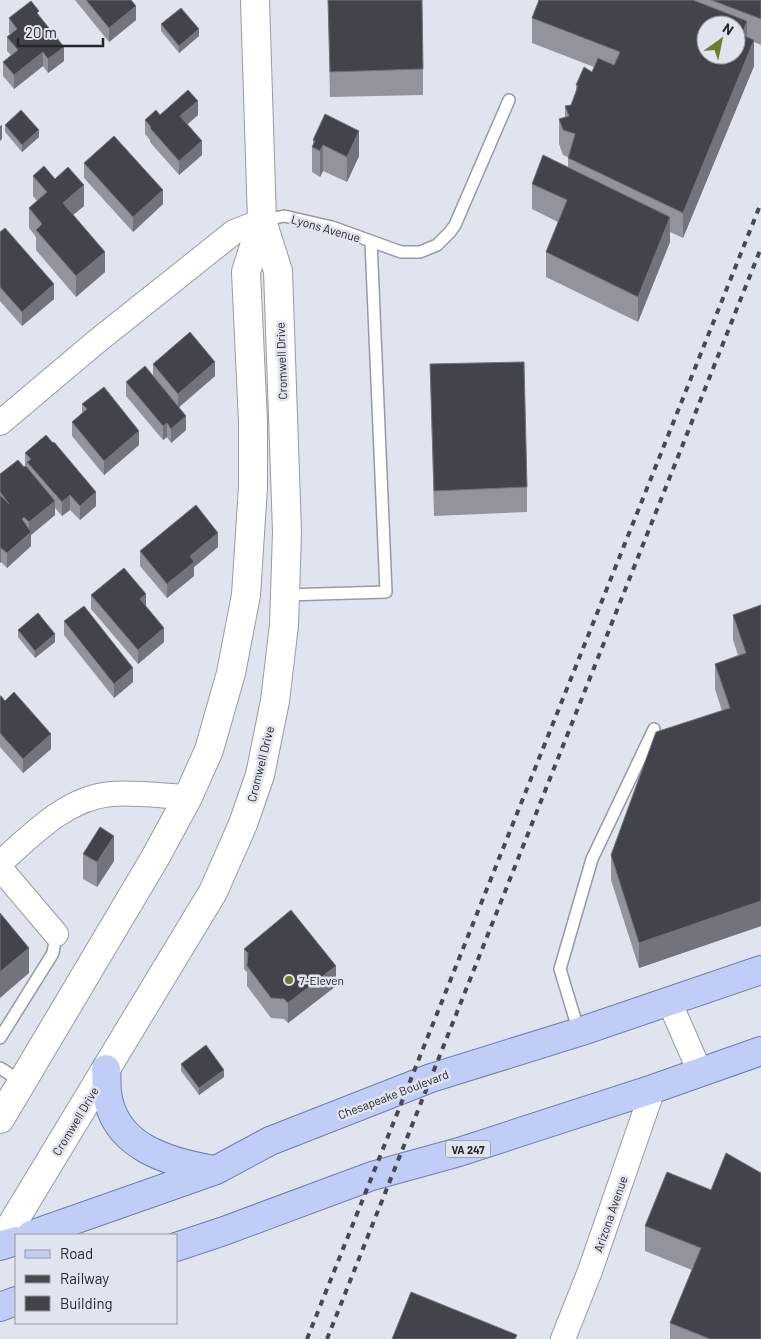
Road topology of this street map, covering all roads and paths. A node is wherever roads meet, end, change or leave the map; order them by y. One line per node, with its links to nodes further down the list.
1 (254, 0): 3 (street, Cromwell Drive)
2 (508, 100): 4 (lane, Lyons Avenue)
3 (262, 220): 4 (lane, Lyons Avenue); 5 (street, Lyons Avenue); 6 (street, Cromwell Drive); 8 (street, Cromwell Drive)
4 (371, 241): 6 (lane)
5 (0, 423)
6 (285, 595): 17 (street, Cromwell Drive)
7 (654, 729): 14 (lane)
8 (188, 797): 9 (street); 19 (street, Cromwell Drive)
9 (0, 863)
10 (0, 868): 11 (street)
11 (56, 934): 15 (lane)
12 (761, 970): 13 (main road, Chesapeake Boulevard)
13 (669, 1001): 14 (main road, Chesapeake Boulevard); 18 (street)
14 (579, 1032): 22 (main road, Chesapeake Boulevard)
15 (0, 1038)
16 (761, 1051): 18 (main road, VA 247)
17 (106, 1069): 22 (main road); 25 (street, Cromwell Drive)
18 (700, 1072): 20 (main road, VA 247)
19 (11, 1075): 21 (street, Cromwell Drive)
20 (653, 1089): 26 (main road, VA 247); 29 (street, Arizona Avenue)
21 (0, 1119)
22 (216, 1170): 23 (main road, Chesapeake Boulevard)
23 (34, 1234)
24 (15, 1241): 25 (main road)
25 (0, 1245)
26 (178, 1246)
27 (15, 1301): 28 (main road)
28 (0, 1307)
29 (563, 1339)

